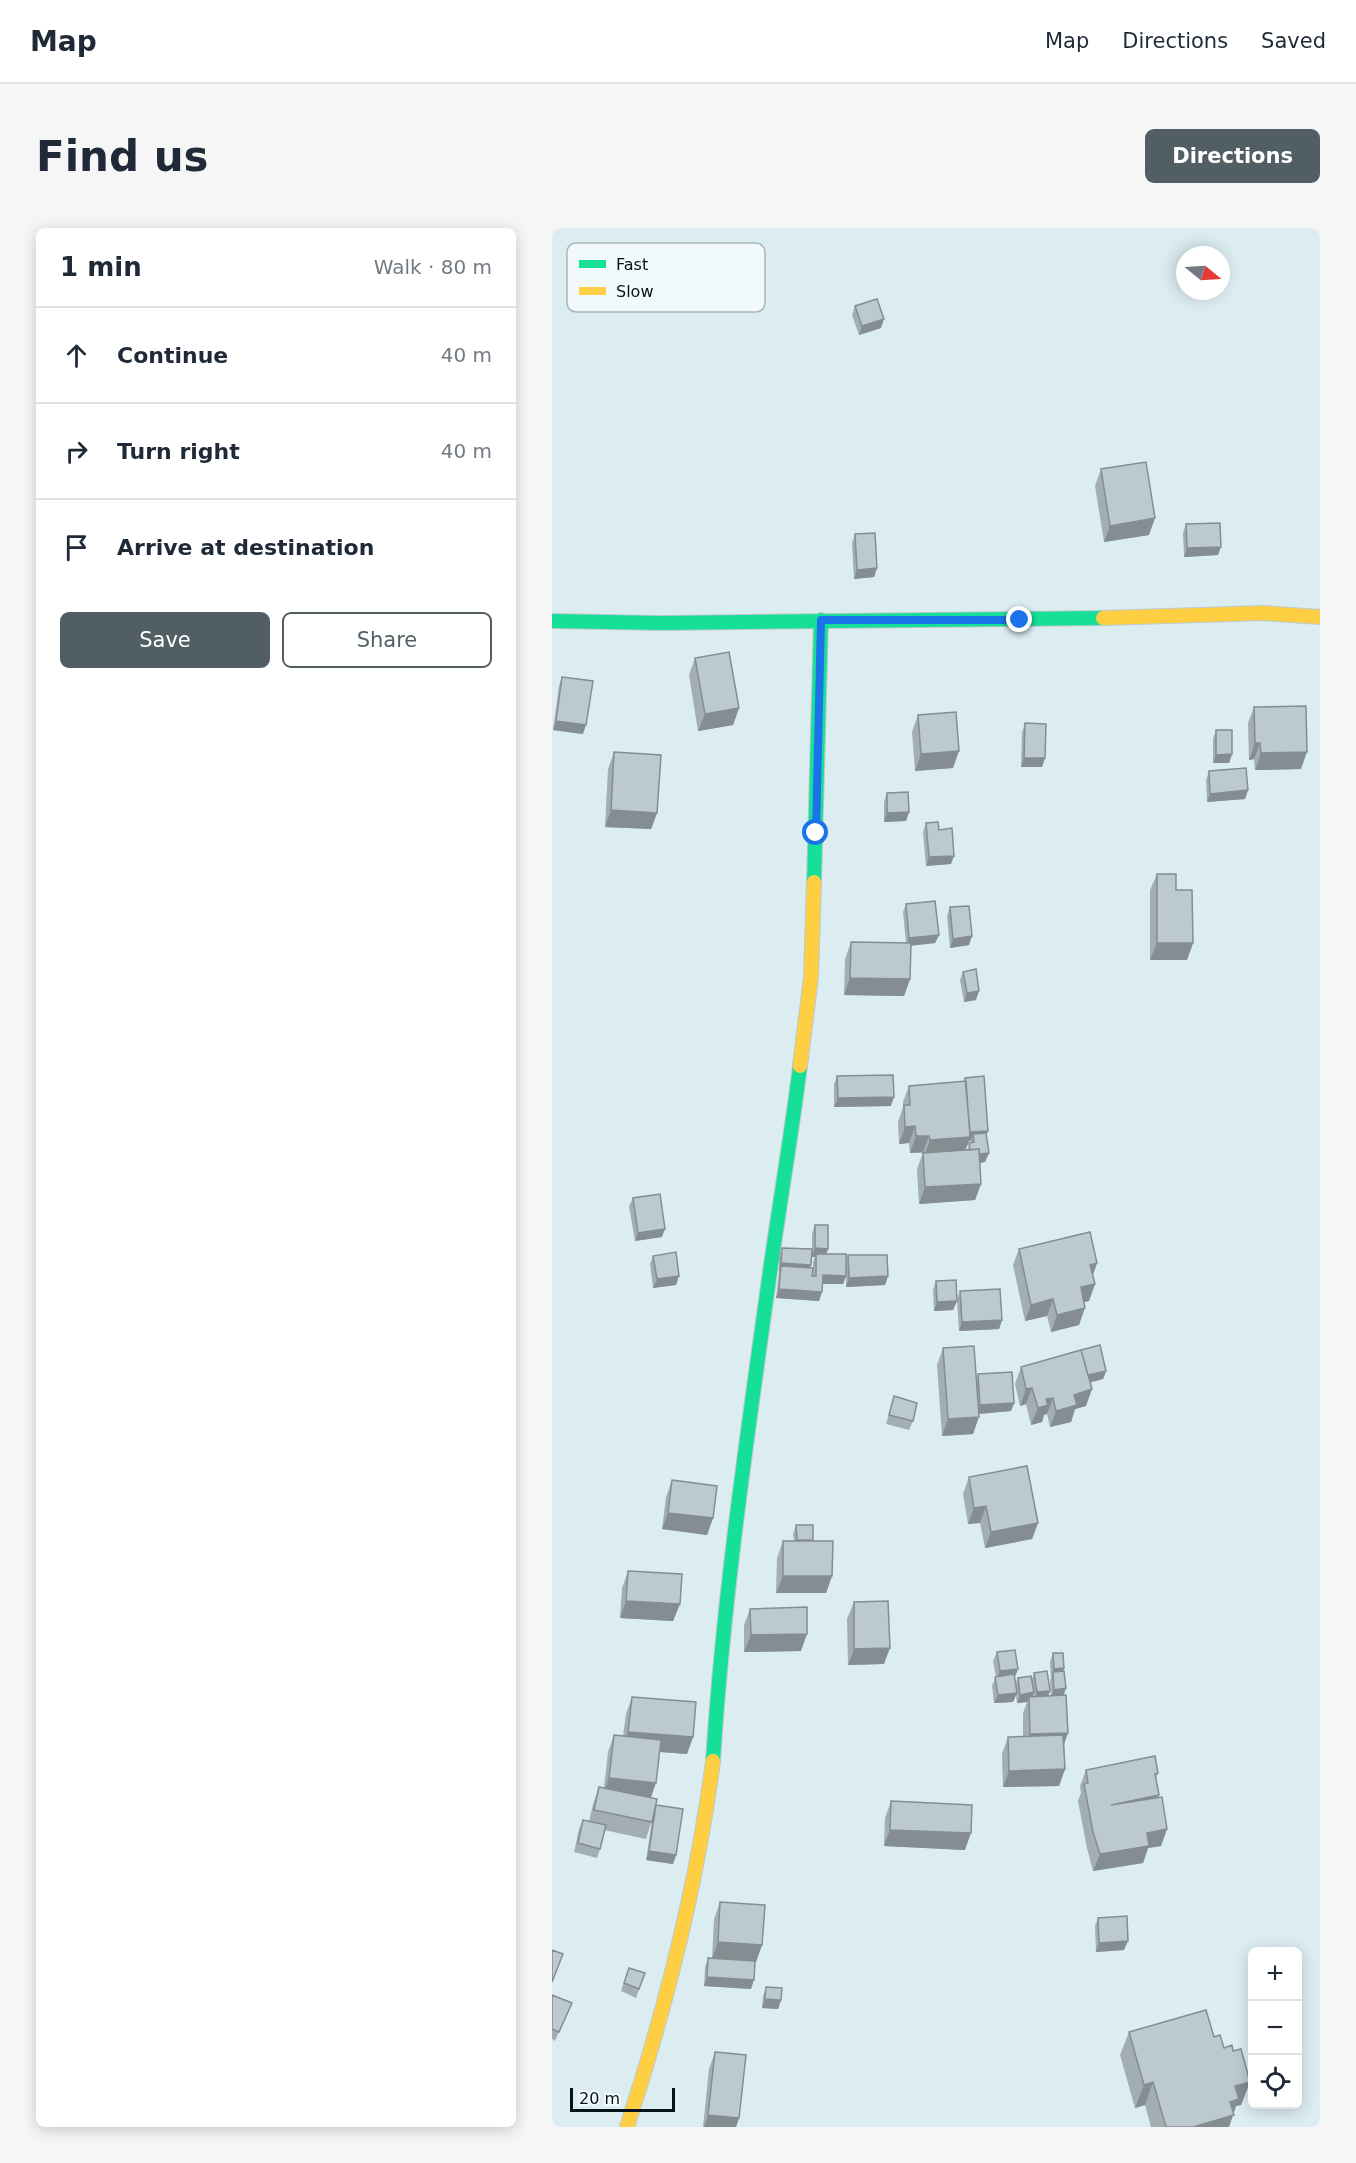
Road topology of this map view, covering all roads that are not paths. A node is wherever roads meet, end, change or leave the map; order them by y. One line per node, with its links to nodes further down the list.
1 (1320, 617): 2 (street)
2 (821, 620): 3 (street); 4 (street)
3 (552, 621)
4 (627, 2127)

